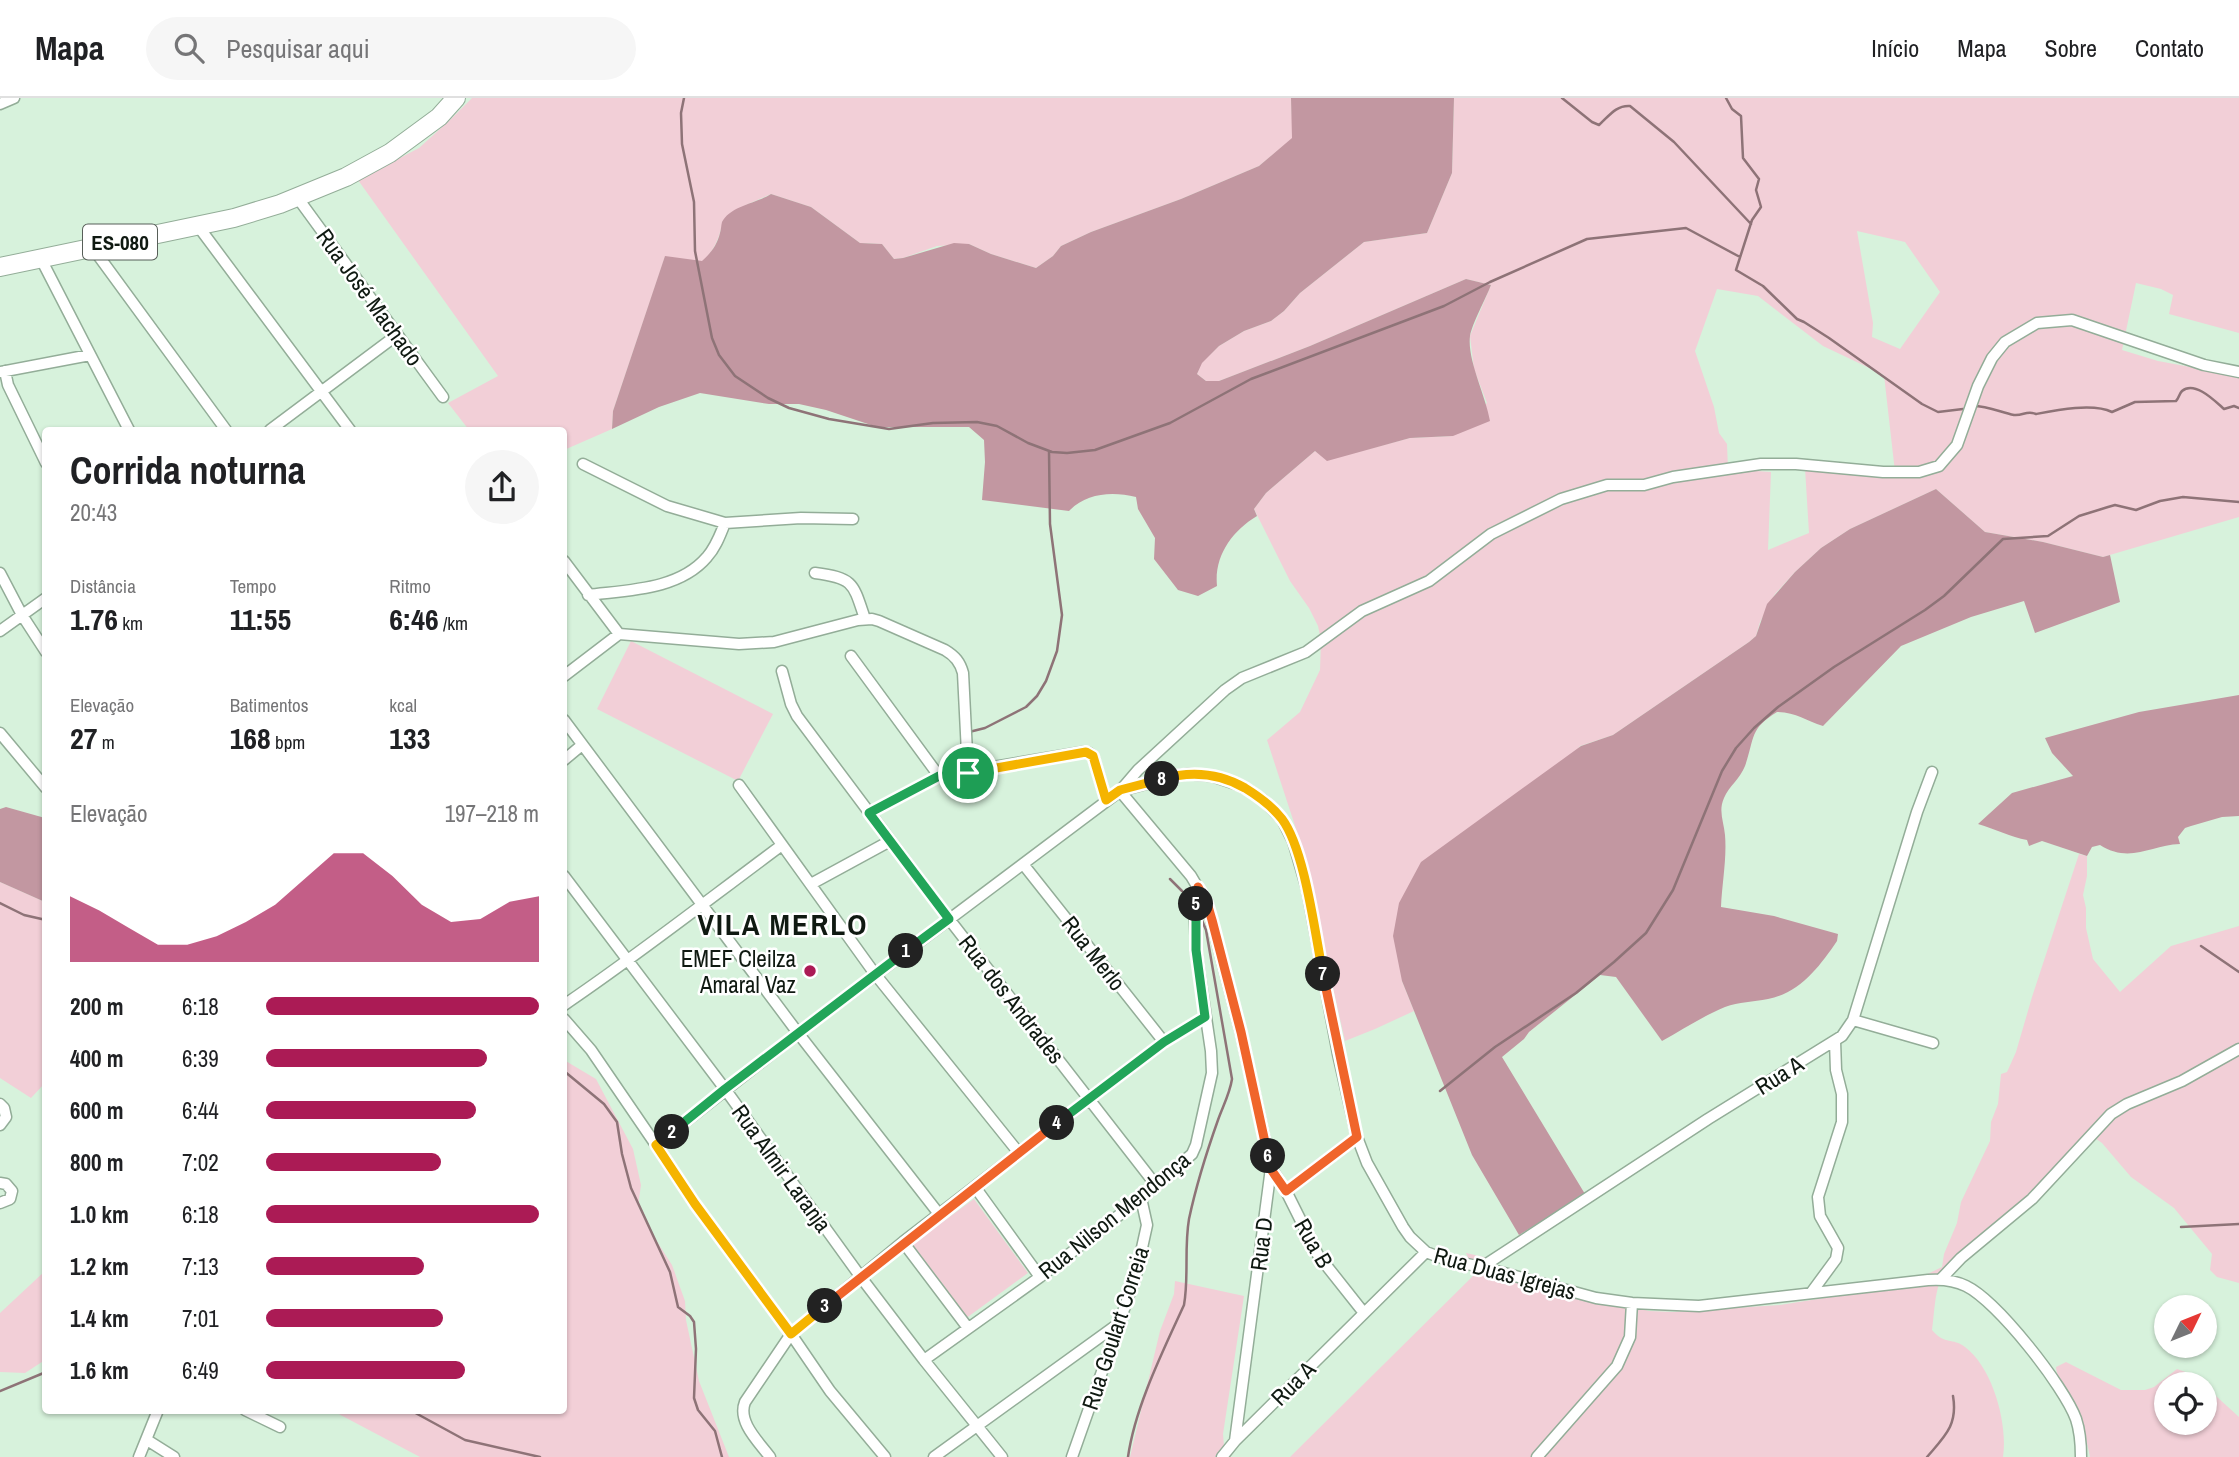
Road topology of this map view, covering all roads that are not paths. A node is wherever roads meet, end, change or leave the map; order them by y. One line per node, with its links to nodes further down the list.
1 (14, 98): 3 (street)
2 (456, 98): 4 (main road, ES-080)
3 (0, 104)
4 (297, 197): 5 (main road, ES-080); 9 (street, Rua José Machado)
5 (198, 226): 6 (main road, ES-080); 14 (street)
6 (92, 247): 7 (main road, ES-080); 17 (street)
7 (41, 259): 8 (main road, ES-080); 10 (street)
8 (0, 267)
9 (397, 335): 14 (street); 15 (street, Rua José Machado)
10 (90, 355): 11 (street); 16 (street)
11 (2, 371): 13 (street)
12 (2239, 372): 46 (street)
13 (4, 389): 20 (street)
14 (321, 392): 18 (street); 19 (street)
15 (443, 397)
16 (127, 427)
17 (224, 427)
18 (274, 427)
19 (348, 427)
20 (42, 456)
21 (583, 464): 23 (street)
22 (853, 519): 23 (street)
23 (725, 523): 27 (street)
24 (567, 565): 27 (street)
25 (0, 573): 29 (street)
26 (815, 573): 30 (street)
27 (588, 594): 32 (street)
28 (42, 601): 29 (street)
29 (22, 615): 31 (street); 33 (street)
30 (865, 619): 32 (street); 42 (street)
31 (0, 631)
32 (619, 634): 36 (street)
33 (42, 646)
34 (851, 656): 43 (street)
35 (782, 671): 48 (street, Rua dos Andrades)
36 (567, 674)
37 (567, 724): 39 (street)
38 (0, 733): 44 (street)
39 (582, 745): 40 (street); 55 (street)
40 (567, 758)
41 (1932, 772): 61 (street, Rua A)
42 (968, 773): 43 (street); 47 (street)
43 (939, 776): 48 (street)
44 (42, 783)
45 (739, 785): 50 (street)
46 (1120, 790): 47 (street); 54 (street, Rua D); 72 (street, Rua Duas Igrejas)
47 (1106, 800): 51 (street)
48 (869, 813): 49 (street, Rua dos Andrades)
49 (890, 841): 53 (street); 56 (street, Rua dos Andrades)
50 (782, 845): 53 (street); 55 (street)
51 (1023, 864): 56 (street); 65 (street, Rua Merlo)
52 (567, 880): 57 (street, Rua Almir Laranja)
53 (811, 884): 58 (street)
54 (1198, 887): 60 (street, Rua Nilson Mendonça); 75 (street, Rua D)
55 (701, 904): 57 (street); 63 (street)
56 (949, 919): 58 (street); 69 (street, Rua dos Andrades)
57 (629, 961): 59 (street); 68 (street, Rua Almir Laranja)
58 (875, 974): 63 (street); 74 (street)
59 (567, 1003)
60 (1205, 1017): 65 (street); 77 (street, Rua Nilson Mendonça)
61 (1853, 1020): 64 (street, Rua A); 66 (street)
62 (567, 1022): 73 (street)
63 (798, 1032): 68 (street); 82 (street)
64 (1835, 1041): 85 (street, Rua A); 89 (street)
65 (1164, 1042): 69 (street)
66 (1934, 1043)
67 (2239, 1049): 88 (street)
68 (725, 1089): 73 (street); 86 (street, Rua Almir Laranja)
69 (1090, 1098): 74 (street); 77 (street, Rua dos Andrades)
70 (2, 1106): 71 (street)
71 (0, 1125)
72 (1357, 1137): 79 (street); 84 (street, Rua Duas Igrejas)
73 (656, 1145): 94 (street)
74 (1018, 1153): 78 (street)
75 (1270, 1168): 79 (street, Rua B); 101 (street, Rua D)
76 (0, 1183): 81 (street)
77 (1156, 1184): 80 (street, Rua Nilson Mendonça)
78 (975, 1187): 82 (street); 87 (street)
79 (1286, 1191): 91 (street, Rua B)
80 (1141, 1198): 87 (street, Rua Nilson Mendonça); 92 (street, Rua Goulart Correia)
81 (0, 1203)
82 (939, 1214): 83 (street)
83 (903, 1242): 86 (street); 93 (street)
84 (1426, 1252): 85 (street, Rua Duas Igrejas); 91 (street, Rua A)
85 (1482, 1267): 90 (street, Rua Duas Igrejas)
86 (860, 1276): 94 (street); 95 (street, Rua Almir Laranja)
87 (1040, 1277): 93 (street, Rua Nilson Mendonça)
88 (1941, 1279): 89 (street, Rua Duas Igrejas); 111 (street, Rua Duas Igrejas)
89 (1811, 1293): 90 (street, Rua Duas Igrejas)
90 (1632, 1303): 110 (street)
91 (1364, 1313): 101 (street, Rua A)
92 (1118, 1324): 98 (street); 108 (street, Rua Goulart Correia)
93 (968, 1328): 95 (street, Rua Nilson Mendonça)
94 (791, 1334): 104 (street); 105 (street)
95 (924, 1360): 98 (street, Rua Almir Laranja)
96 (157, 1414): 100 (street)
97 (253, 1414): 99 (street)
98 (978, 1425): 106 (street); 107 (street, Rua Almir Laranja)
99 (280, 1427)
100 (147, 1440): 102 (street); 103 (street)
101 (1235, 1441): 109 (street, Rua A)
102 (139, 1457)
103 (174, 1457)
104 (770, 1457)
105 (885, 1457)
106 (934, 1457)
107 (1002, 1457)
108 (1072, 1457)
109 (1222, 1457)
110 (1537, 1457)
111 (2081, 1457)

